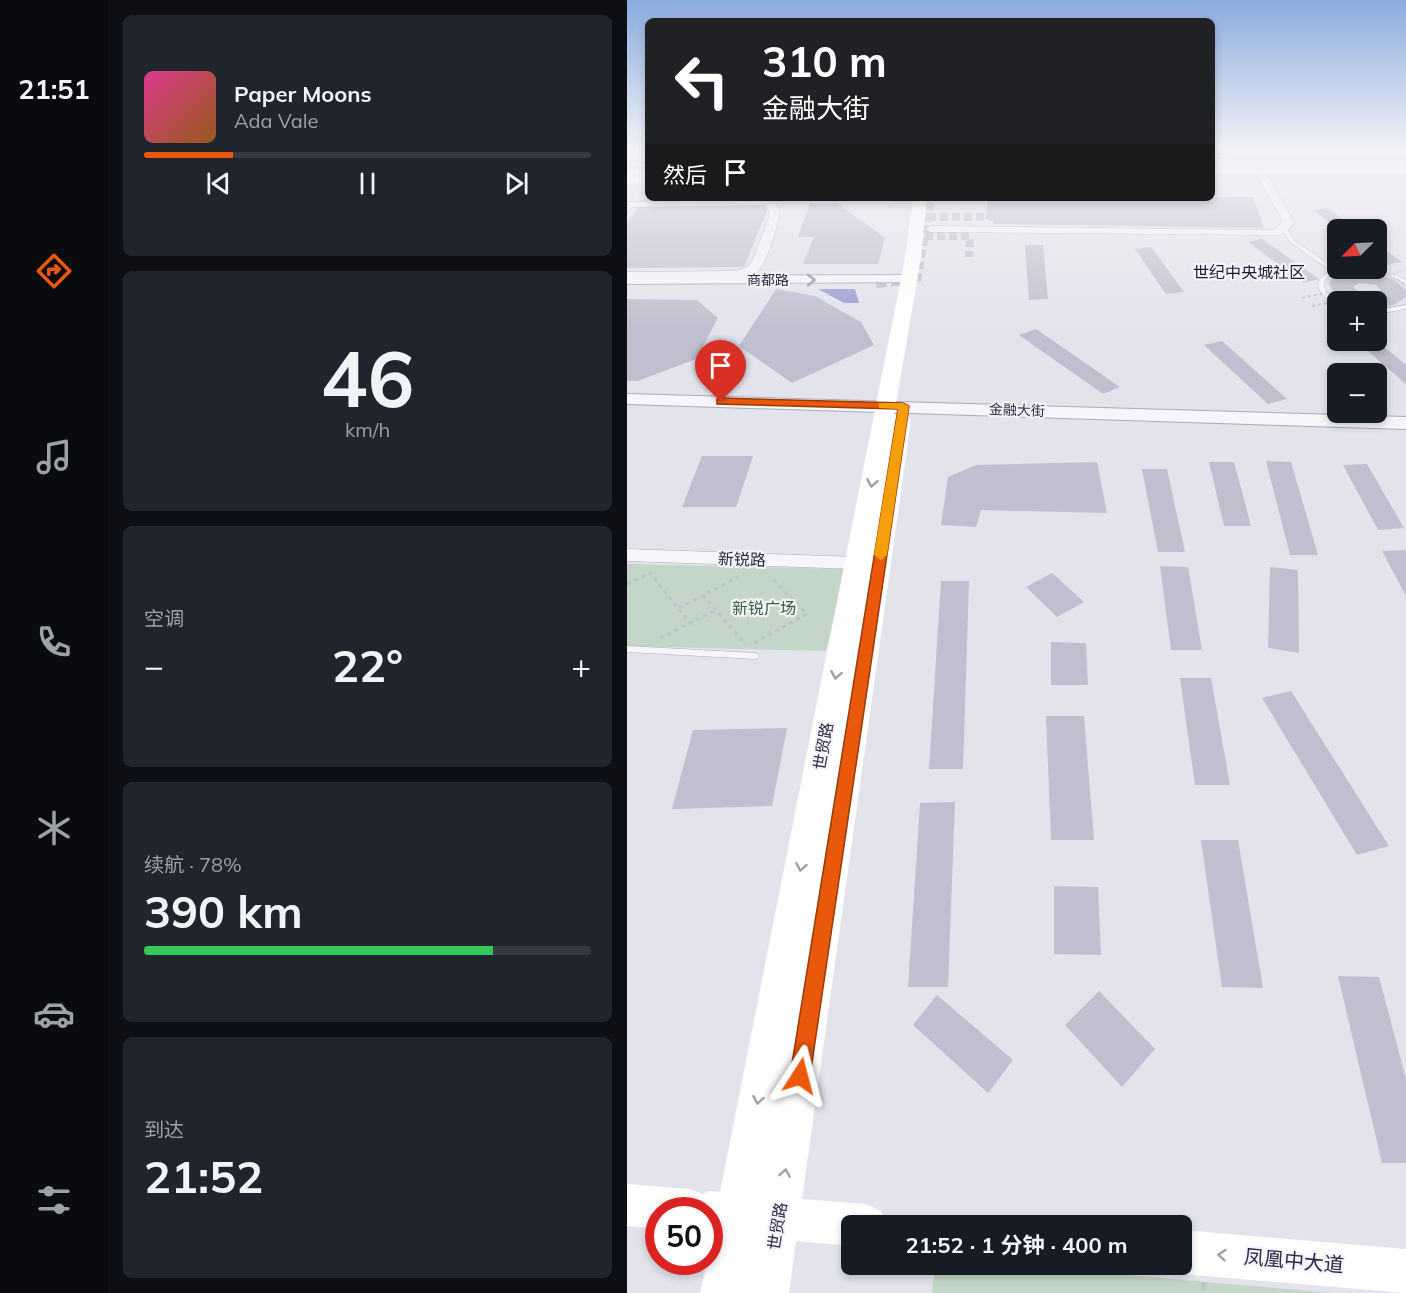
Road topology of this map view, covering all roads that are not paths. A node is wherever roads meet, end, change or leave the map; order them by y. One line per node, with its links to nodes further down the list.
1 (773, 209): 10 (street)
2 (918, 209): 11 (main road, 世贸路)
3 (934, 209): 6 (main road, 世贸路)
4 (1282, 209): 5 (street)
5 (1284, 228): 6 (street); 7 (lane)
6 (931, 229): 18 (main road, 世贸路)
7 (1327, 268)
8 (1387, 274): 12 (lane)
9 (1327, 276): 13 (lane)
10 (627, 278): 11 (street, 商都路, one-way to 11)
11 (909, 279): 18 (main road, 世贸路)
12 (1405, 283)
13 (1327, 295)
14 (1406, 307): 15 (lane)
15 (1387, 311)
16 (627, 399): 18 (street, 金融大街)
17 (627, 411): 18 (street, 金融大街)
18 (894, 412): 19 (street, 金融大街); 20 (street, 金融大街); 22 (main road, 世贸路, one-way to 22); 28 (main road, 世贸路, one-way to 18)
19 (1406, 423)
20 (1406, 431)
21 (627, 555): 22 (street, 新锐路)
22 (857, 563): 27 (main road, 世贸路, one-way to 27)
23 (627, 649): 24 (lane)
24 (755, 656)
25 (627, 1205): 26 (main road)
26 (645, 1206)
27 (723, 1214): 28 (main road)
28 (778, 1218): 29 (main road); 34 (main road, 世贸路)
29 (841, 1224)
30 (1192, 1253): 31 (main road, 凤凰中大道, one-way to 30)
31 (1406, 1271)
32 (723, 1275): 33 (main road, 世贸路)
33 (723, 1293)
34 (766, 1293)

